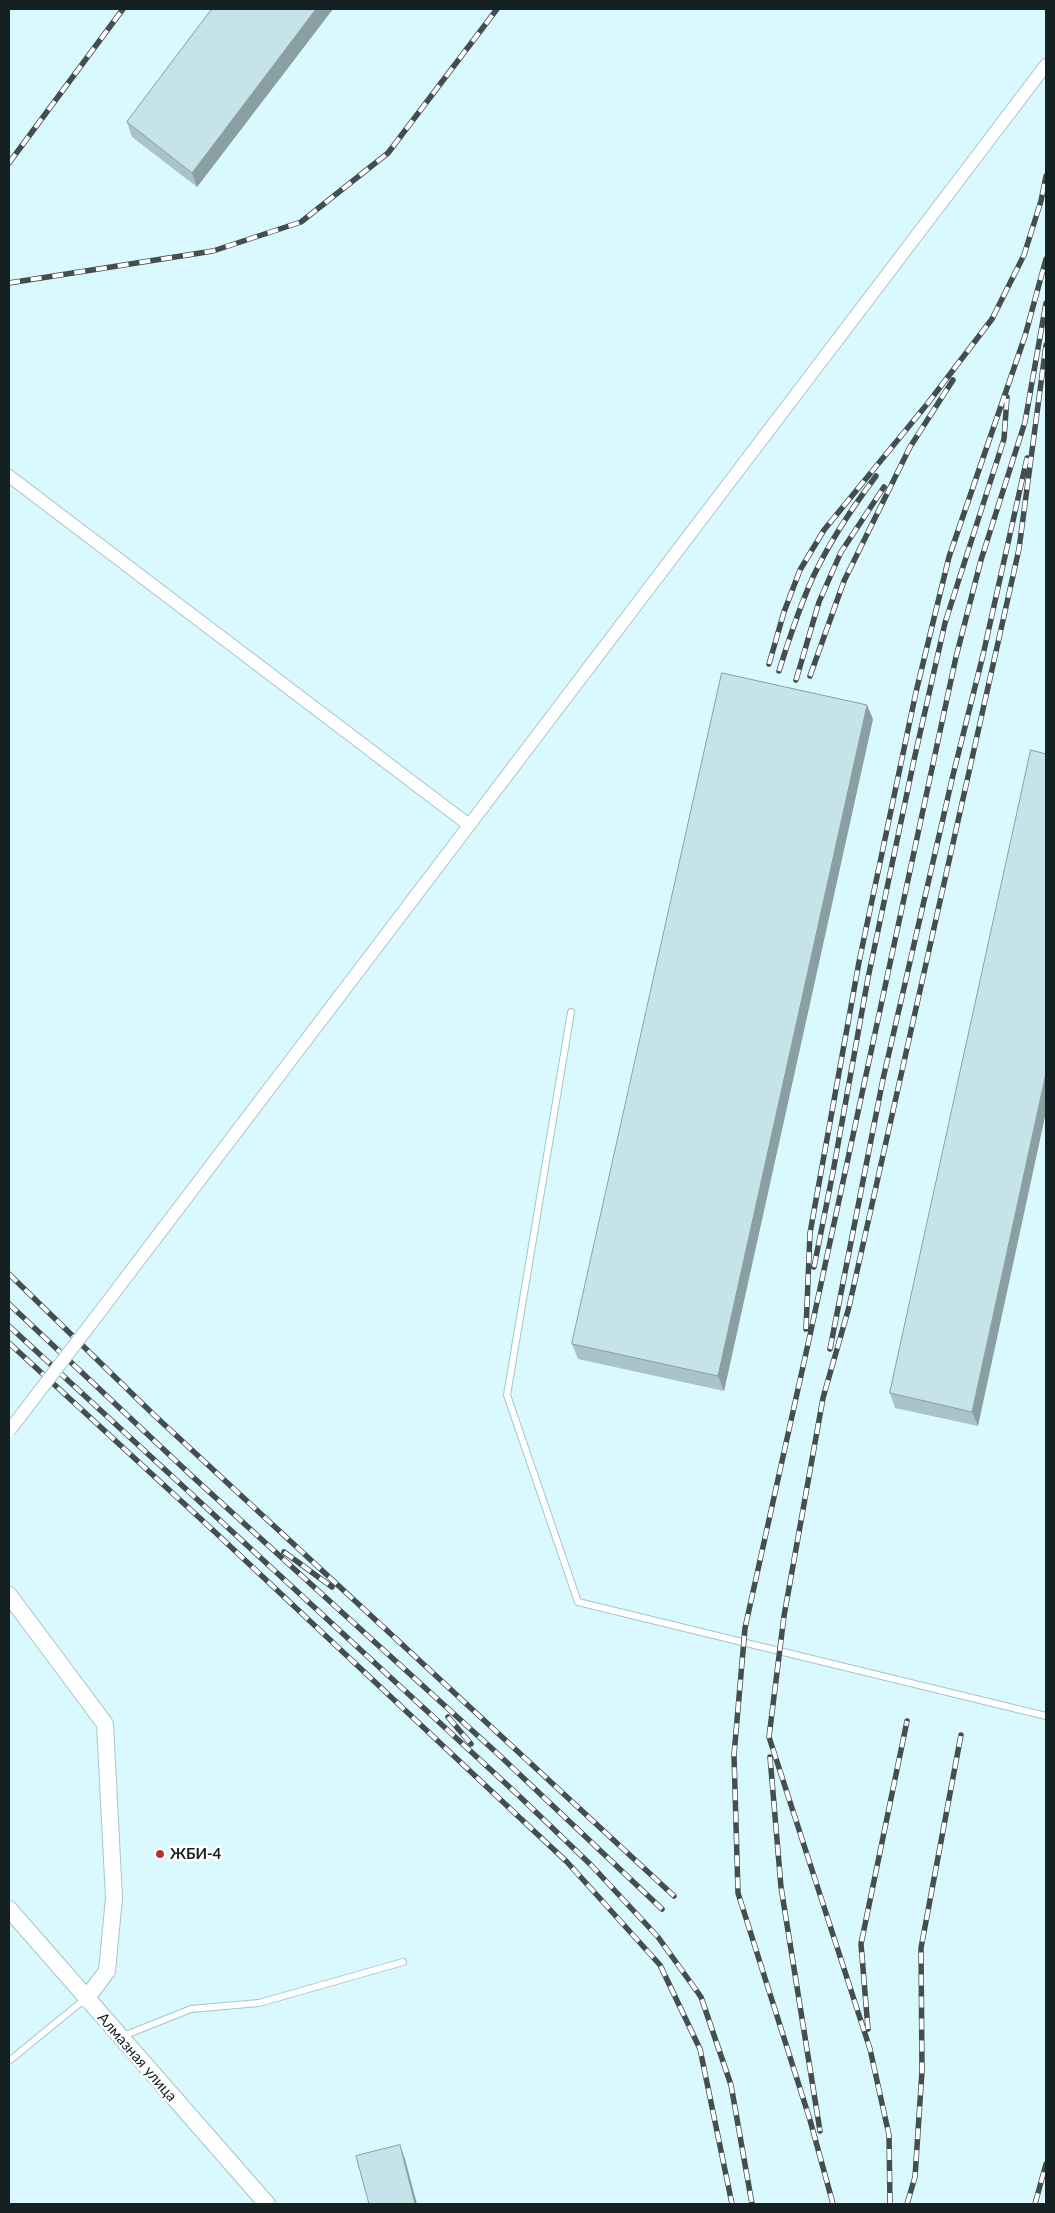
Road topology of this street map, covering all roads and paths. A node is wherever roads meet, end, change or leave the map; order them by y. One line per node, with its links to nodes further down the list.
1 (1046, 64): 3 (street)
2 (9, 476): 3 (street)
3 (469, 825): 5 (street, bridge)
4 (571, 1012): 7 (lane)
5 (9, 1431)
6 (9, 1595): 10 (street)
7 (1046, 1716)
8 (9, 1909): 10 (street, Алмазная улица)
9 (403, 1962): 11 (lane)
10 (86, 1999): 11 (street, Алмазная улица); 12 (lane)
11 (120, 2037): 13 (street, Алмазная улица)
12 (9, 2061)
13 (267, 2204)

